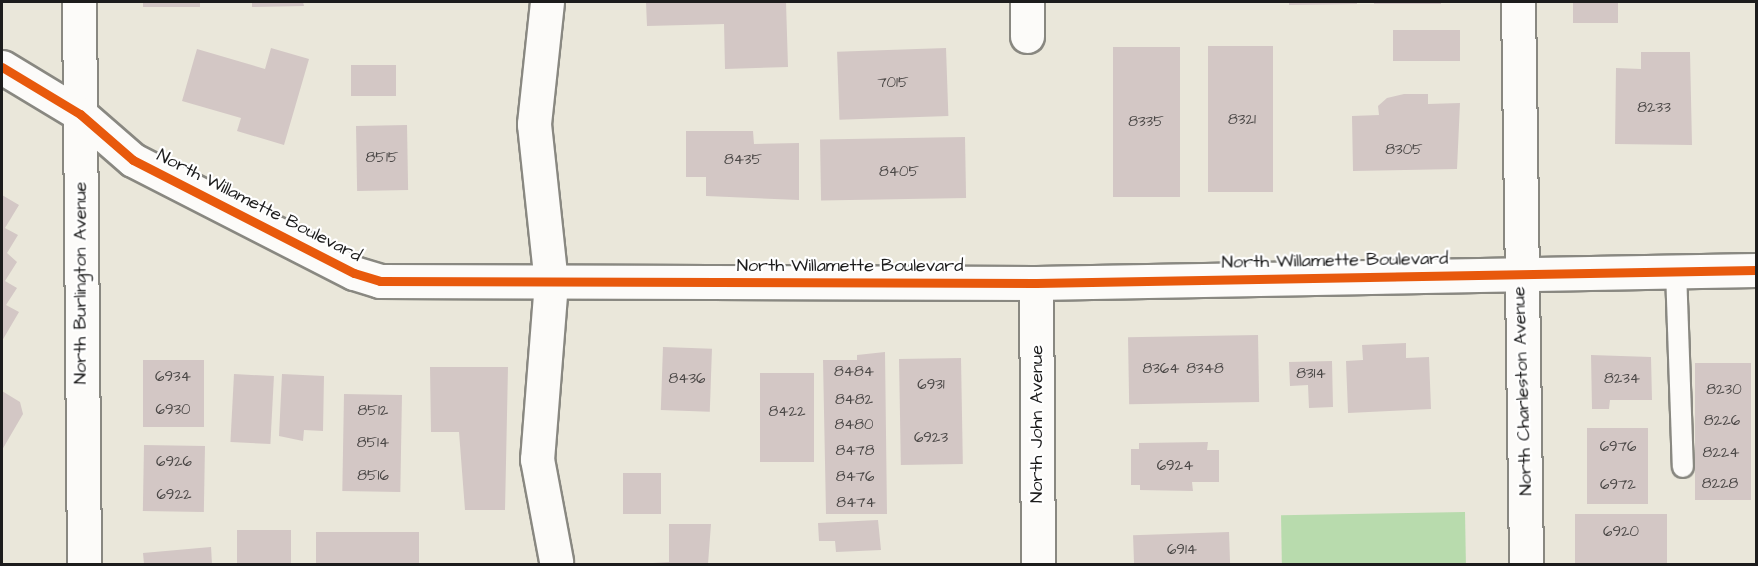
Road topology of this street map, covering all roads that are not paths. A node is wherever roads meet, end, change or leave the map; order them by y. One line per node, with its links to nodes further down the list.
1 (79, 2): 7 (street, North Burlington Avenue)
2 (547, 2): 11 (street)
3 (1027, 2): 5 (street)
4 (1518, 2): 10 (street, North Charleston Avenue)
5 (1027, 36)
6 (2, 67): 7 (street, North Willamette Boulevard)
7 (80, 114): 11 (street, North Willamette Boulevard); 15 (street, North Burlington Avenue)
8 (1756, 270): 9 (street, North Willamette Boulevard)
9 (1677, 271): 10 (street, North Willamette Boulevard); 13 (lane)
10 (1520, 274): 12 (street, North Willamette Boulevard); 17 (street, North Charleston Avenue)
11 (551, 282): 12 (street, North Willamette Boulevard); 14 (street)
12 (1036, 283): 16 (street, North John Avenue)
13 (1683, 467)
14 (556, 561)
15 (84, 564)
16 (1038, 564)
17 (1526, 564)

